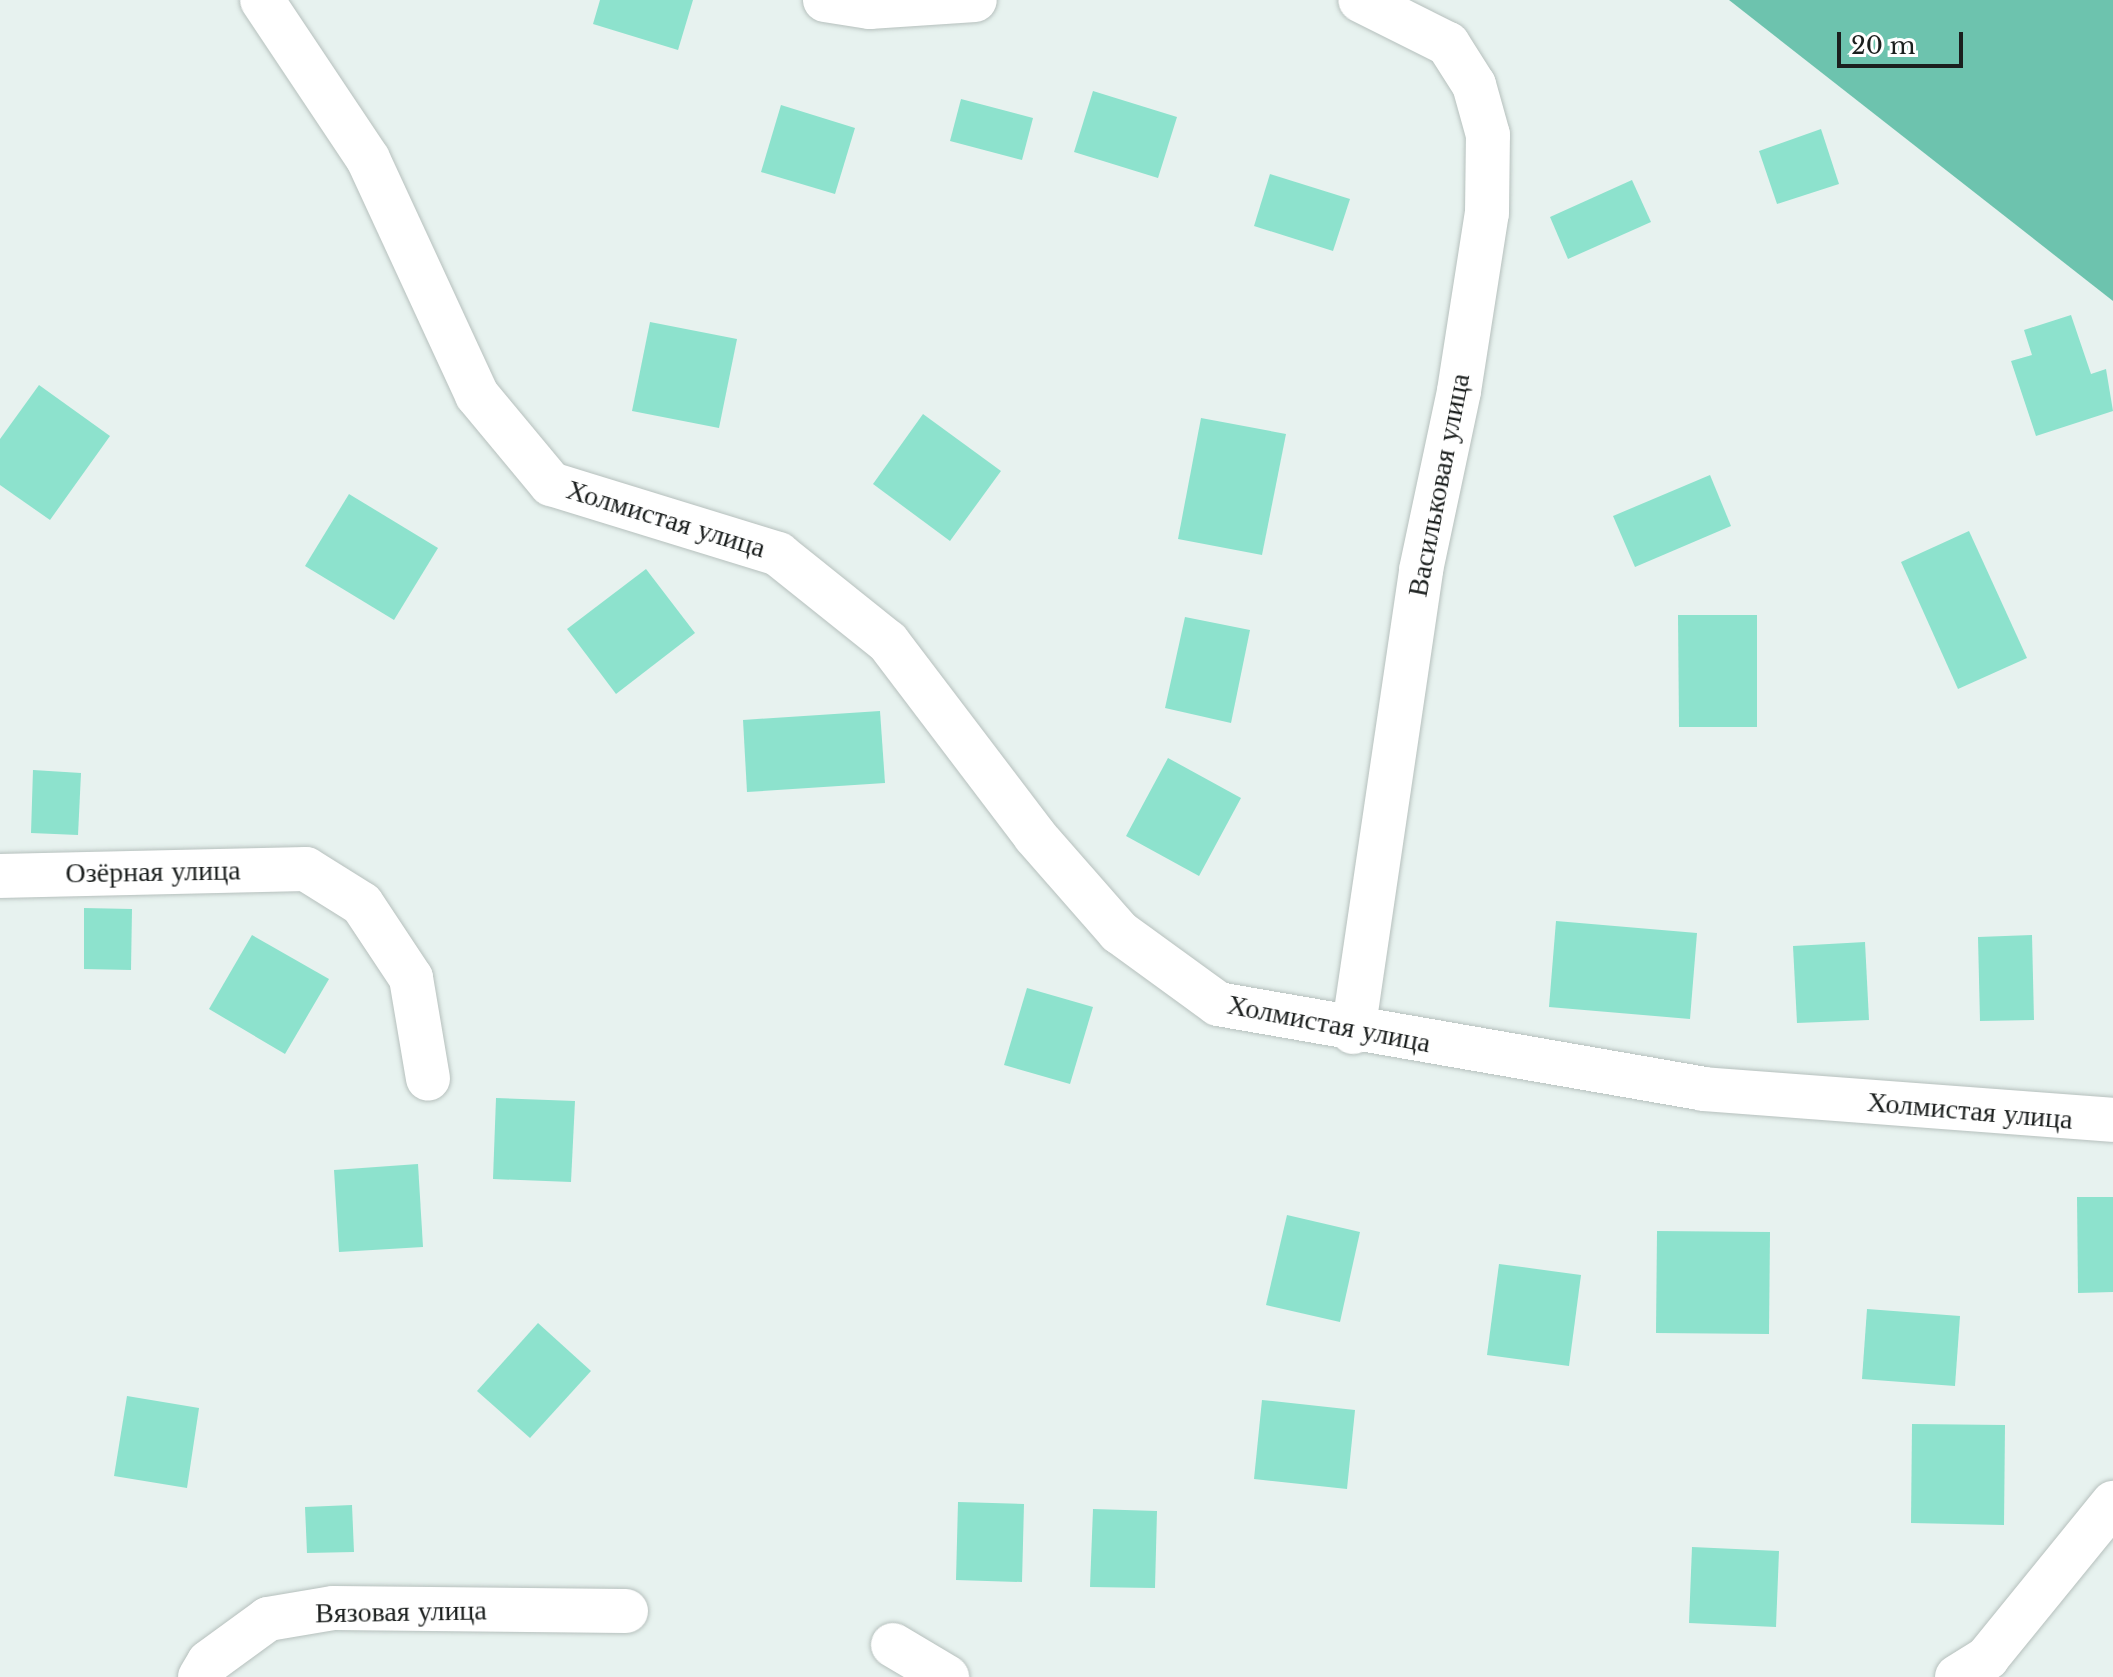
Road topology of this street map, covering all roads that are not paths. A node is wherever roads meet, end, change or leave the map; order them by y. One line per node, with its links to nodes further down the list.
1 (262, 0): 6 (street, Холмистая улица)
2 (825, 0): 3 (street)
3 (975, 0)
4 (1360, 0): 6 (street, Васильковая улица)
5 (0, 876): 7 (street, Озёрная улица)
6 (1353, 1032): 8 (street, Холмистая улица)
7 (428, 1079)
8 (2113, 1120)
9 (2113, 1503): 14 (street)
10 (626, 1611): 12 (street, Вязовая улица)
11 (893, 1645): 13 (street)
12 (200, 1677)
13 (947, 1677)
14 (1957, 1677)

